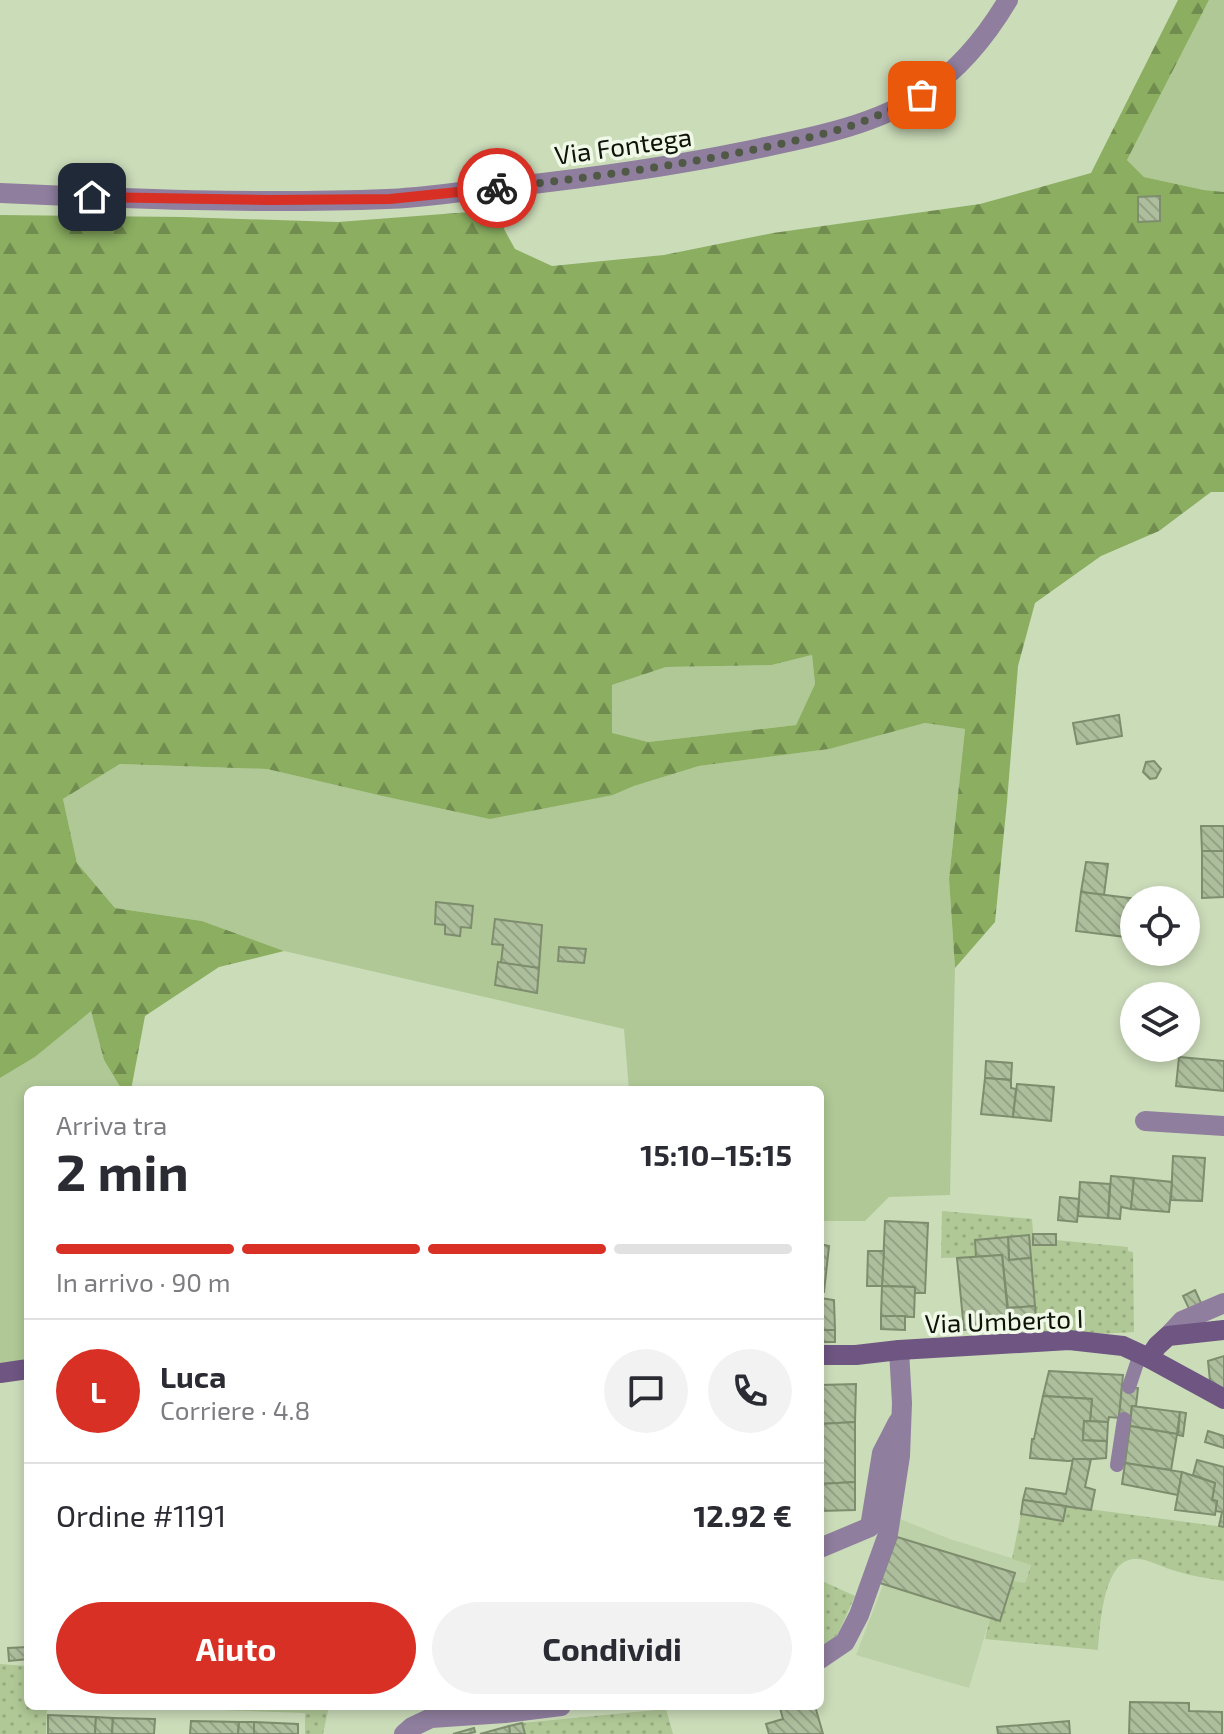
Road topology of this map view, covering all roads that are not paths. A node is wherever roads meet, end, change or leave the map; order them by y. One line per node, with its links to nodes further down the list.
1 (1008, 0): 2 (street, Via Fontega)
2 (0, 193)
3 (1145, 1121): 4 (street)
4 (1224, 1126)
5 (1224, 1303): 7 (street)
6 (1224, 1330): 7 (main road)
7 (1168, 1336): 10 (main road)
8 (899, 1350): 9 (main road, Via Umberto I); 10 (main road, Via Umberto I); 15 (street)
9 (824, 1355)
10 (1145, 1356): 13 (lane); 14 (main road, Via Umberto I)
11 (24, 1370): 12 (main road)
12 (0, 1373)
13 (1129, 1387)
14 (1224, 1399)
15 (901, 1415): 18 (street); 19 (street)
16 (1124, 1419): 17 (lane)
17 (1117, 1465)
18 (824, 1546)
19 (824, 1656)
20 (529, 1710): 21 (street)
21 (404, 1734)

